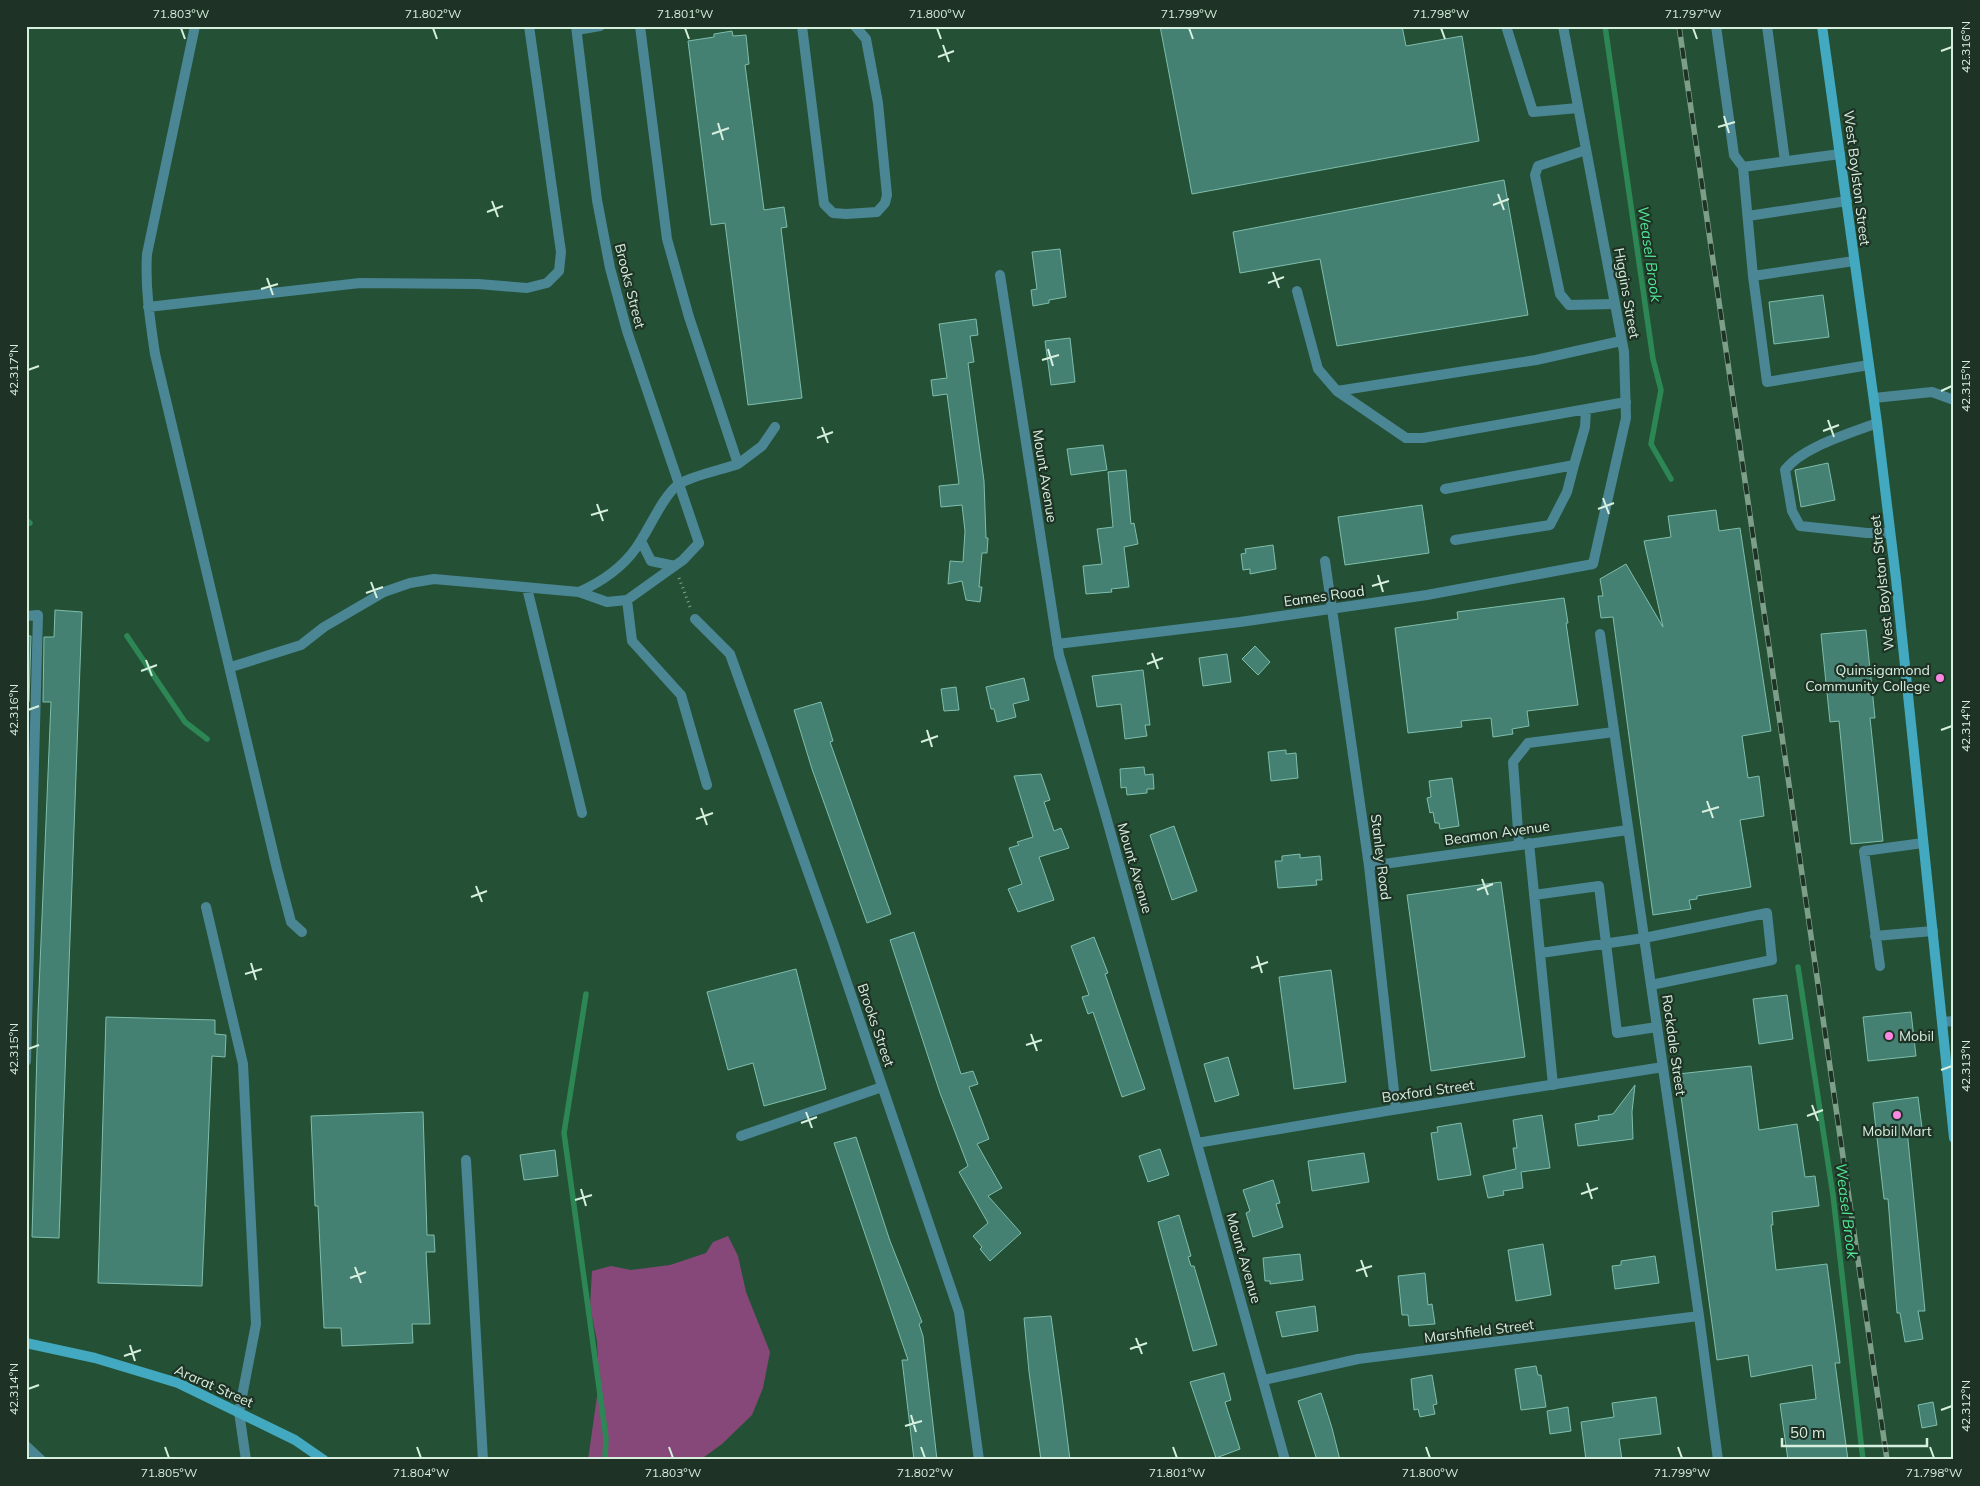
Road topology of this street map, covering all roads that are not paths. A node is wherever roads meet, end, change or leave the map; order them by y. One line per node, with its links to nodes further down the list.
1 (195, 26): 25 (street)
2 (529, 26): 25 (street)
3 (600, 26): 12 (street)
4 (640, 26): 35 (street)
5 (802, 26): 6 (street)
6 (855, 26)
7 (1506, 26): 13 (street)
8 (1563, 26): 13 (street, Higgins Street)
9 (1716, 26): 17 (street)
10 (1767, 26): 16 (street)
11 (1822, 26): 15 (main road, West Boylston Street)
12 (577, 28): 37 (street, Brooks Street)
13 (1578, 108): 14 (street, Higgins Street)
14 (1586, 150): 24 (street, Higgins Street); 24 (street)
15 (1840, 154): 16 (street); 18 (main road, West Boylston Street)
16 (1785, 161): 17 (street)
17 (1743, 167): 19 (street)
18 (1847, 201): 19 (street); 20 (main road, West Boylston Street)
19 (1748, 216): 22 (street)
20 (1854, 261): 22 (street); 27 (main road, West Boylston Street)
21 (1000, 275): 52 (street, Mount Avenue)
22 (1753, 276): 27 (street)
23 (1298, 291): 28 (street)
24 (1615, 304): 26 (street, Higgins Street)
25 (148, 307): 53 (street)
26 (1621, 341): 28 (street); 31 (street, Higgins Street)
27 (1868, 365): 29 (main road, West Boylston Street)
28 (1337, 391): 32 (street)
29 (1874, 398): 30 (street); 33 (main road, West Boylston Street)
30 (1954, 400)
31 (1626, 402): 32 (street); 43 (street, Higgins Street)
32 (1586, 409): 36 (street)
33 (1878, 423): 39 (main road, West Boylston Street); 39 (street)
34 (775, 427): 35 (street)
35 (738, 464): 37 (street)
36 (1574, 465): 38 (street); 40 (street)
37 (679, 485): 41 (street); 44 (street, Brooks Street)
38 (1445, 489)
39 (1890, 533): 58 (main road, West Boylston Street)
40 (1455, 540)
41 (641, 541): 44 (street); 46 (street)
42 (1325, 562): 48 (street, Stanley Road)
43 (1593, 564): 48 (street, Eames Road)
44 (675, 566): 47 (street)
45 (527, 588): 46 (street); 53 (street); 56 (street)
46 (579, 592): 47 (street)
47 (627, 600): 55 (street)
48 (1332, 609): 52 (street, Eames Road); 60 (street, Stanley Road)
49 (26, 616): 74 (street)
50 (695, 619): 77 (street, Brooks Street)
51 (1600, 634): 54 (street, Rockdale Street)
52 (1057, 644): 81 (street, Mount Avenue)
53 (231, 667): 64 (street)
54 (1614, 732): 57 (street, Rockdale Street); 59 (street)
55 (707, 785)
56 (582, 813)
57 (1628, 830): 59 (street, Beamon Avenue); 66 (street, Rockdale Street)
58 (1923, 842): 63 (main road, West Boylston Street); 65 (street)
59 (1524, 844): 60 (street, Beamon Avenue); 61 (street)
60 (1369, 866): 78 (street, Stanley Road)
61 (1534, 895): 67 (street); 68 (street)
62 (206, 907): 86 (street)
63 (1933, 931): 65 (street); 72 (main road, West Boylston Street)
64 (302, 932)
65 (1875, 936): 69 (street)
66 (1644, 938): 67 (street); 70 (street, Rockdale Street); 70 (street)
67 (1606, 944): 68 (street); 73 (street)
68 (1541, 953): 76 (street)
69 (1880, 966)
70 (1651, 986): 73 (street, Rockdale Street)
71 (1954, 1021): 72 (street)
72 (1942, 1022): 80 (main road, West Boylston Street)
73 (1657, 1027): 75 (street, Rockdale Street)
74 (26, 1061)
75 (1663, 1067): 76 (street, Boxford Street); 83 (street, Rockdale Street)
76 (1553, 1085): 78 (street, Boxford Street)
77 (882, 1087): 79 (street); 92 (street, Brooks Street)
78 (1396, 1109): 81 (street, Boxford Street)
79 (741, 1136)
80 (1954, 1138)
81 (1197, 1144): 85 (street, Mount Avenue)
82 (466, 1160): 91 (street)
83 (1699, 1316): 85 (street, Marshfield Street); 94 (street, Rockdale Street)
84 (26, 1343): 86 (main road, Ararat Street)
85 (1264, 1380): 93 (street, Mount Avenue)
86 (239, 1412): 89 (street); 90 (main road, Ararat Street)
87 (26, 1446): 88 (street)
88 (41, 1460)
89 (246, 1460)
90 (324, 1460)
91 (483, 1460)
92 (979, 1460)
93 (1285, 1460)
94 (1718, 1460)

